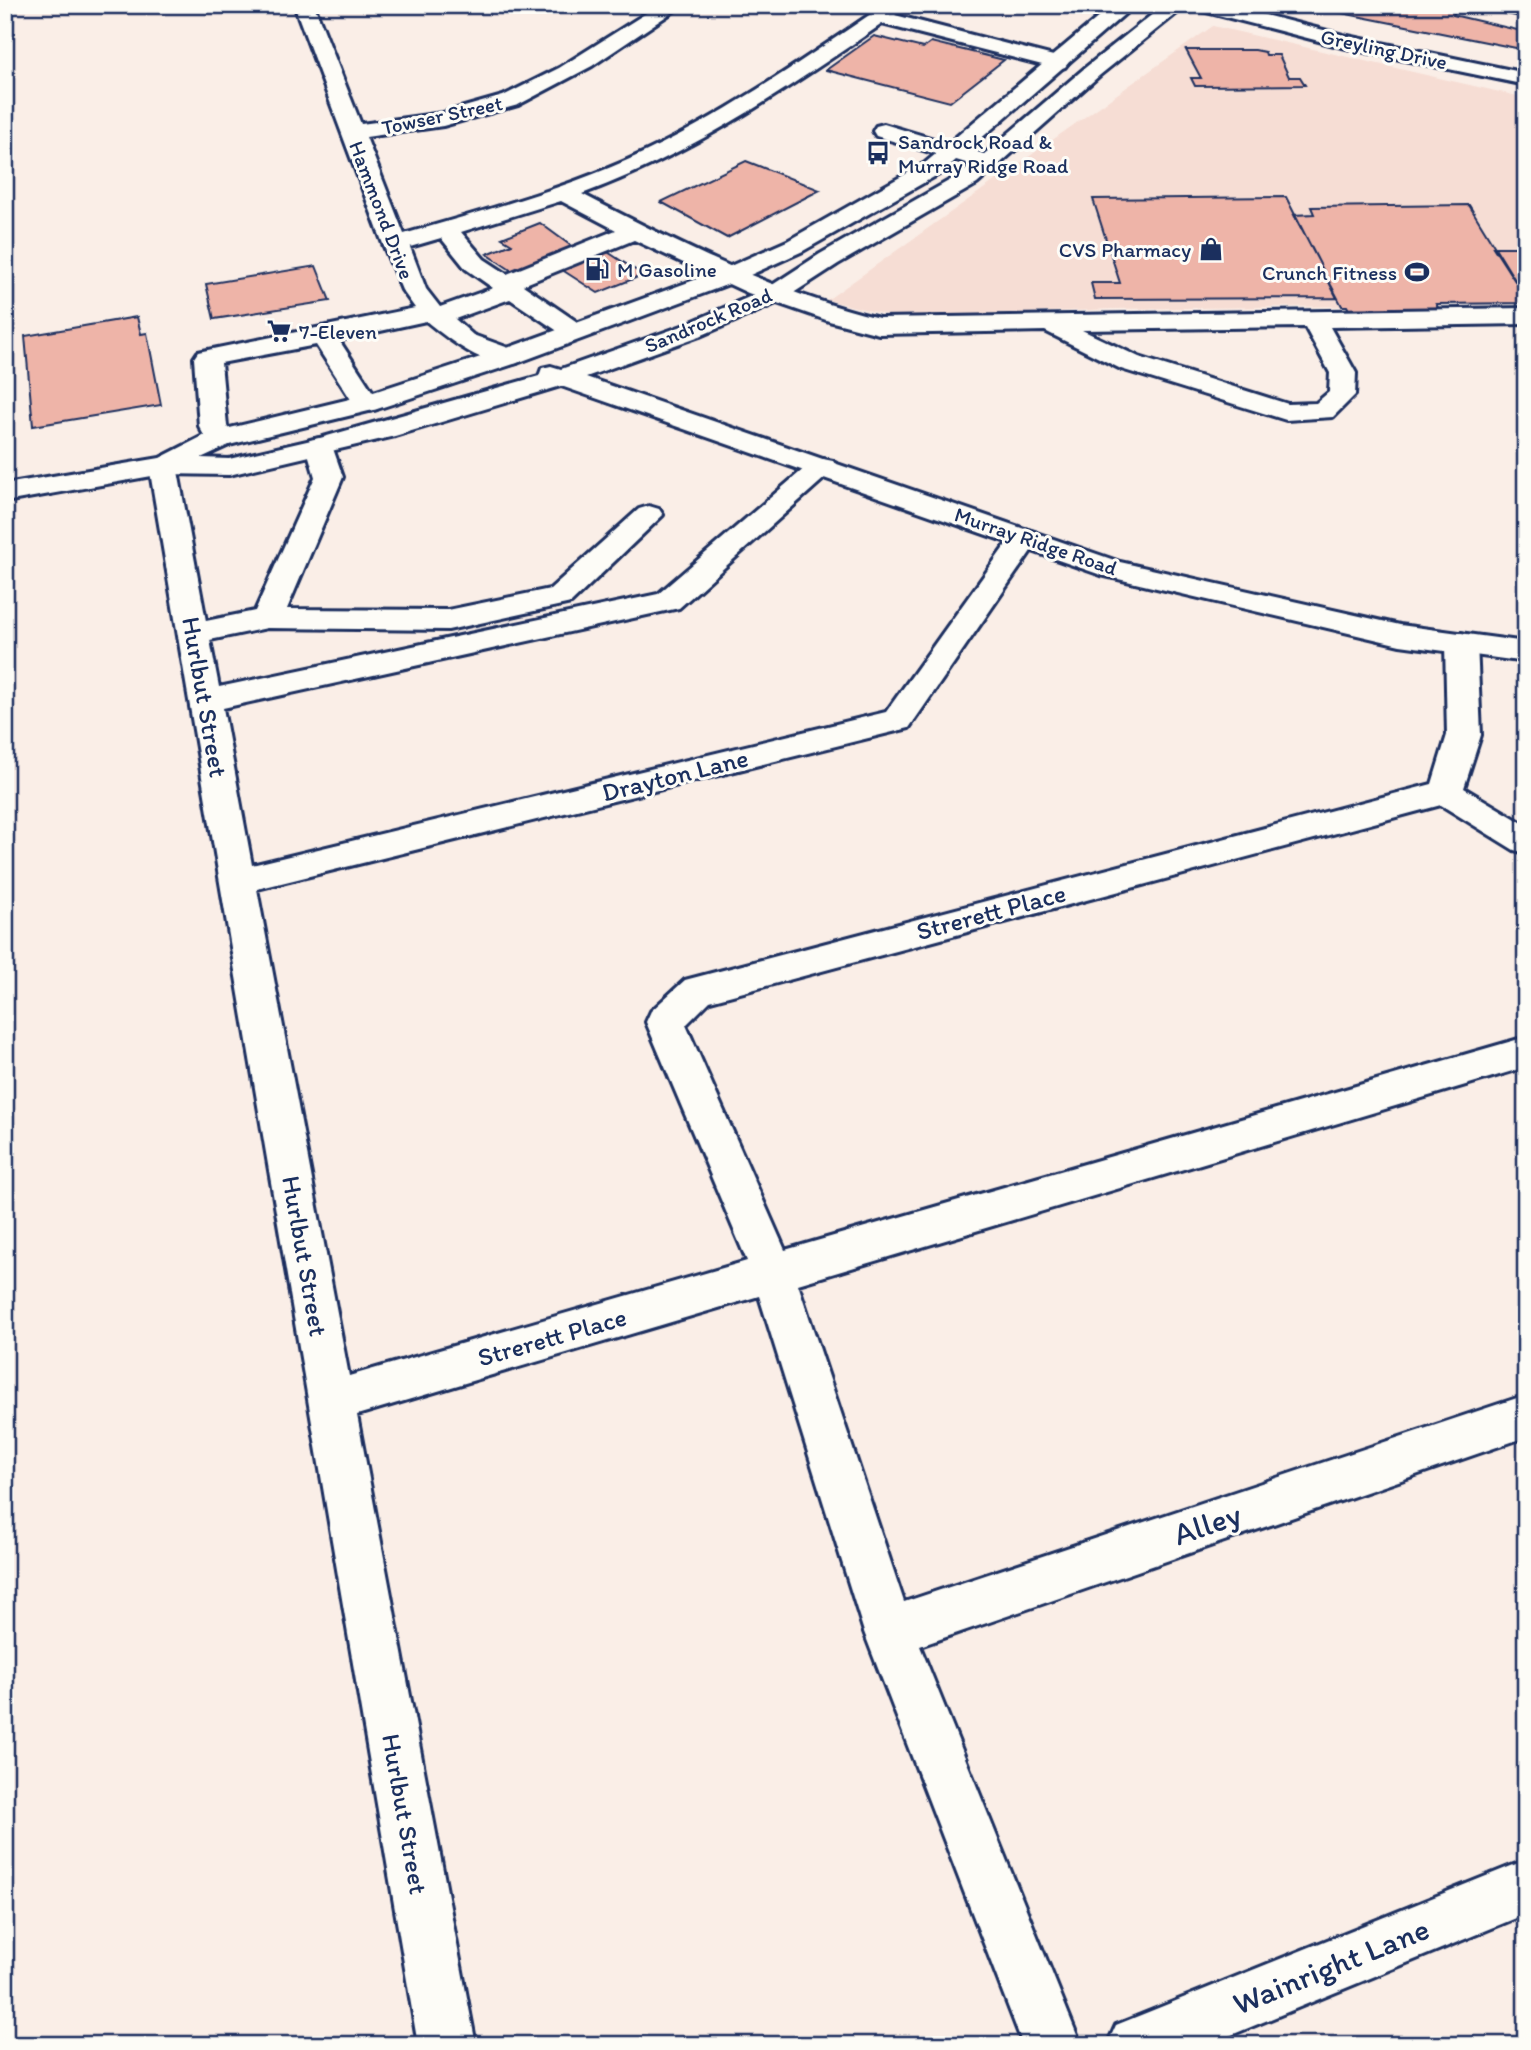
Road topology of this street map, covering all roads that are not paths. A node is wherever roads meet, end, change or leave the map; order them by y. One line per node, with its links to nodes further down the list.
1 (304, 5): 12 (street, Hammond Drive)
2 (673, 5): 12 (street, Towser Street)
3 (1125, 5): 9 (street, Sandrock Road)
4 (1177, 5): 14 (street, Sandrock Road)
5 (1202, 5): 10 (street, Greyling Drive)
6 (1500, 5): 7 (street)
7 (1526, 10)
8 (888, 11): 9 (street); 15 (street)
9 (1058, 63): 13 (street, Sandrock Road)
10 (1526, 79)
11 (884, 131): 13 (street)
12 (352, 132): 18 (street, Hammond Drive)
13 (953, 152): 14 (street); 19 (street, Sandrock Road)
14 (986, 162): 21 (street, Sandrock Road)
15 (565, 194): 16 (street); 17 (street)
16 (446, 229): 18 (street); 20 (street)
17 (635, 230): 19 (street); 20 (street)
18 (396, 244): 22 (street, Hammond Drive)
19 (728, 276): 21 (street); 26 (street, Sandrock Road)
20 (506, 287): 22 (street); 26 (street)
21 (772, 296): 25 (street); 29 (street, Sandrock Road)
22 (434, 314): 27 (street); 28 (street, Hammond Drive)
23 (1526, 316): 24 (street)
24 (1313, 318): 25 (street); 25 (street)
25 (1044, 322)
26 (574, 331): 28 (street, Sandrock Road)
27 (323, 335): 30 (street); 31 (street)
28 (508, 357): 29 (street, Hammond Drive); 30 (street, Sandrock Road)
29 (560, 378): 32 (street, Sandrock Road); 34 (street, Murray Ridge Road)
30 (367, 403): 31 (street, Sandrock Road)
31 (219, 439): 33 (street, Sandrock Road)
32 (320, 446): 33 (street, Sandrock Road); 38 (street)
33 (163, 466): 35 (street, Sandrock Road); 39 (street, Hurlbut Street)
34 (823, 467): 37 (street, Murray Ridge Road); 42 (street)
35 (5, 493)
36 (649, 515): 38 (street)
37 (1024, 538): 40 (street, Murray Ridge Road); 45 (street, Drayton Lane)
38 (267, 618): 39 (street)
39 (194, 634): 42 (street, Hurlbut Street)
40 (1461, 643): 41 (street, Murray Ridge Road); 43 (street)
41 (1526, 652)
42 (205, 701): 45 (street, Hurlbut Street)
43 (1446, 792): 44 (street); 47 (street, Strerett Place)
44 (1526, 841)
45 (238, 881): 48 (street, Hurlbut Street)
46 (1526, 1052): 47 (street, Strerett Place)
47 (773, 1273): 48 (street, Strerett Place); 50 (street)
48 (331, 1402): 52 (street, Hurlbut Street)
49 (1526, 1416): 50 (street, Alley)
50 (889, 1632): 53 (street)
51 (1526, 1887): 54 (street, Wainright Lane)
52 (447, 2045)
53 (1052, 2045)
54 (1136, 2045)

